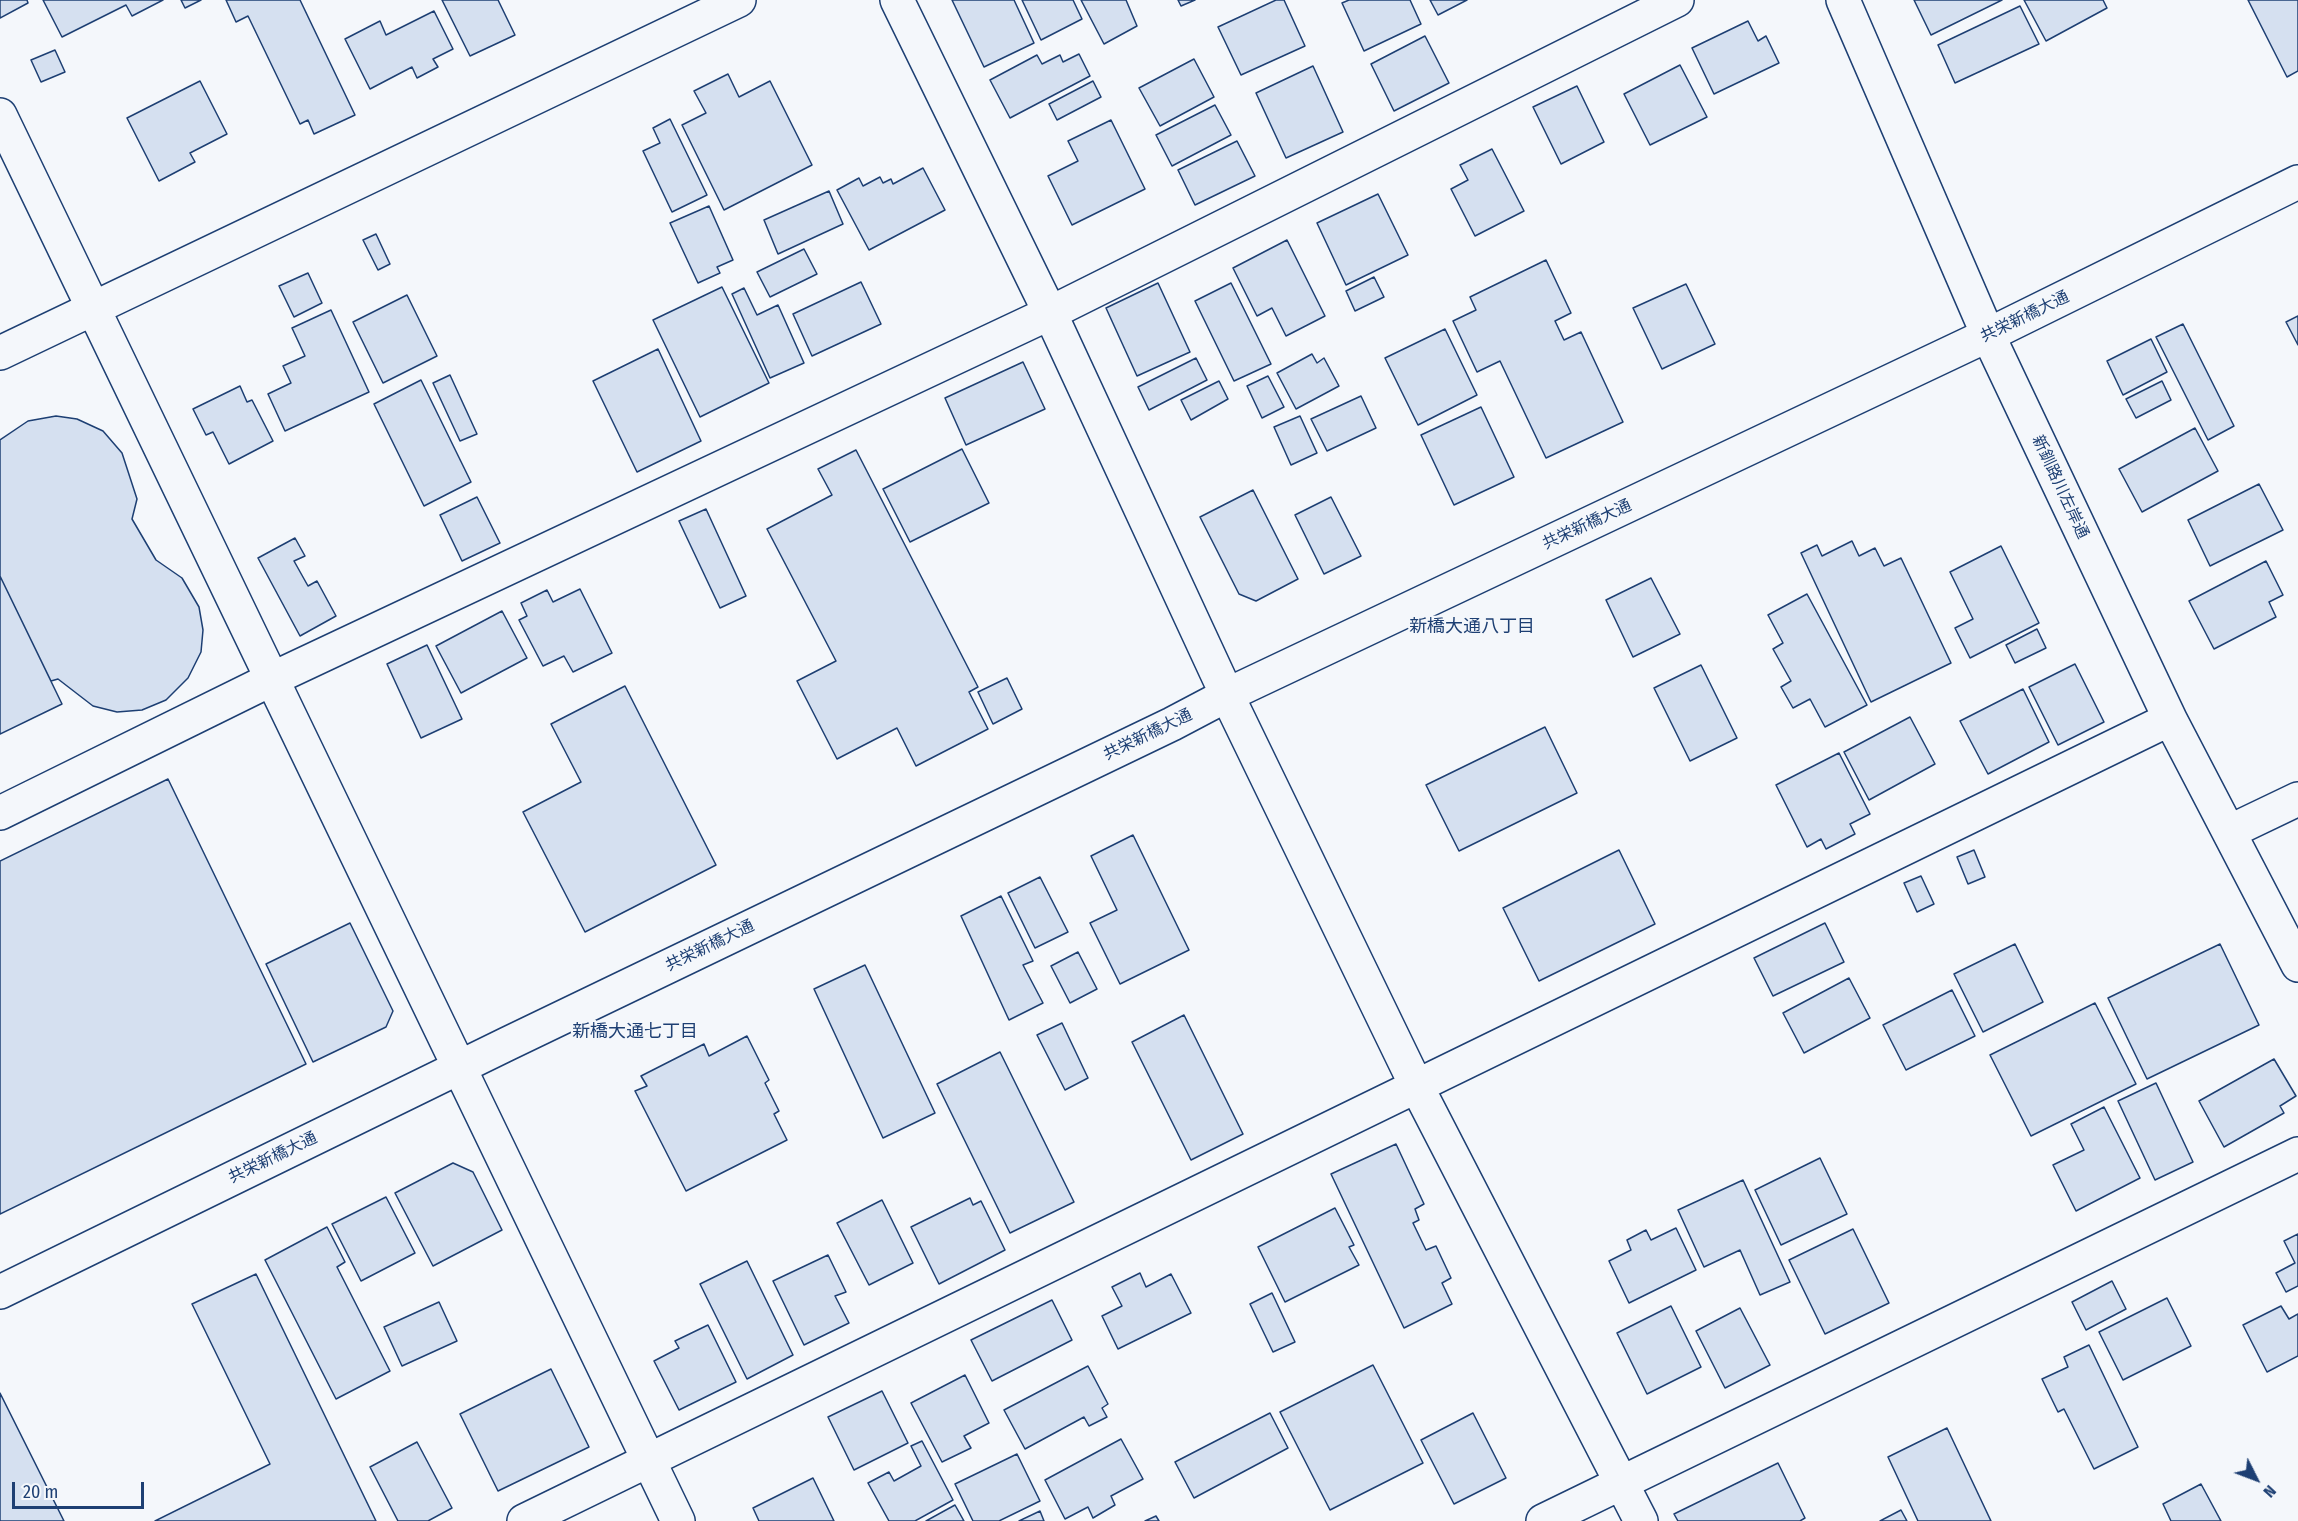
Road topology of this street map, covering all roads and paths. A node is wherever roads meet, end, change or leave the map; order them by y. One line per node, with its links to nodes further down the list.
1 (739, 0): 7 (street)
2 (897, 0): 8 (street)
3 (1677, 0): 8 (street)
4 (1843, 0): 9 (street, 新釧路川左岸通)
5 (0, 115): 7 (street)
6 (2298, 182): 9 (street, 共栄新橋大通)
7 (93, 307): 10 (street); 11 (street)
8 (1050, 313): 11 (street); 12 (street)
9 (1988, 335): 12 (street, 共栄新橋大通); 13 (street, 新釧路川左岸通)
10 (0, 353)
11 (272, 679): 15 (street); 18 (street)
12 (1227, 695): 18 (street, 共栄新橋大通); 19 (street)
13 (2170, 719): 16 (street, 新釧路川左岸通); 19 (street)
14 (2298, 799): 16 (street)
15 (0, 813)
16 (2229, 832): 17 (street, 新釧路川左岸通)
17 (2298, 965)
18 (458, 1067): 21 (street, 共栄新橋大通); 22 (street)
19 (1416, 1085): 22 (street); 23 (street)
20 (2298, 1154): 23 (street)
21 (0, 1292)
22 (649, 1460): 24 (street); 25 (street)
23 (1623, 1482): 26 (street); 27 (street)
24 (524, 1521)
25 (678, 1521)
26 (1543, 1521)
27 (1641, 1521)

